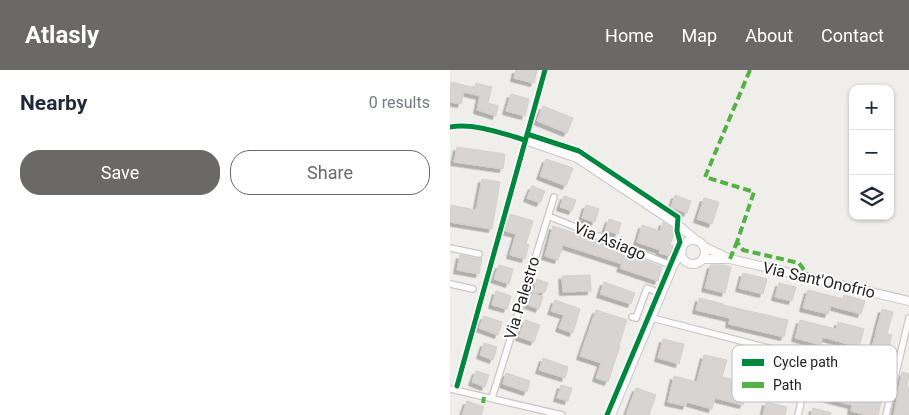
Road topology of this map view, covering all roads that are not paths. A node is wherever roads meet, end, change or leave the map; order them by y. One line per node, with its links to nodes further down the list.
1 (450, 127): 2 (street)
2 (525, 140): 5 (street, Via Sant'Onofrio)
3 (554, 197): 4 (street, Via Palestro)
4 (548, 216): 14 (street, Via Asiago); 25 (street, Via Palestro)
5 (679, 226): 6 (street, Via Sant'Onofrio); 7 (street)
6 (696, 240): 7 (street); 8 (street, Via Sant'Onofrio)
7 (683, 246): 13 (street); 14 (street)
8 (705, 247): 11 (street); 12 (street, Via Sant'Onofrio)
9 (450, 248): 10 (street)
10 (479, 254)
11 (703, 259): 12 (street, Via Sant'Onofrio); 13 (street, Via Sant'Onofrio)
12 (730, 259): 18 (street, Via Sant'Onofrio)
13 (686, 260): 14 (street, Via Sant'Onofrio)
14 (673, 266): 17 (street)
15 (450, 284): 16 (street)
16 (473, 289)
17 (662, 294): 19 (street); 20 (street)
18 (909, 301)
19 (632, 317)
20 (652, 318): 22 (street); 29 (street)
21 (909, 318): 23 (street)
22 (757, 345)
23 (897, 365)
24 (450, 389): 25 (street)
25 (492, 398): 28 (street)
26 (801, 402): 30 (street)
27 (889, 402): 31 (street)
28 (562, 415)
29 (611, 415)
30 (798, 415)
31 (886, 415)

